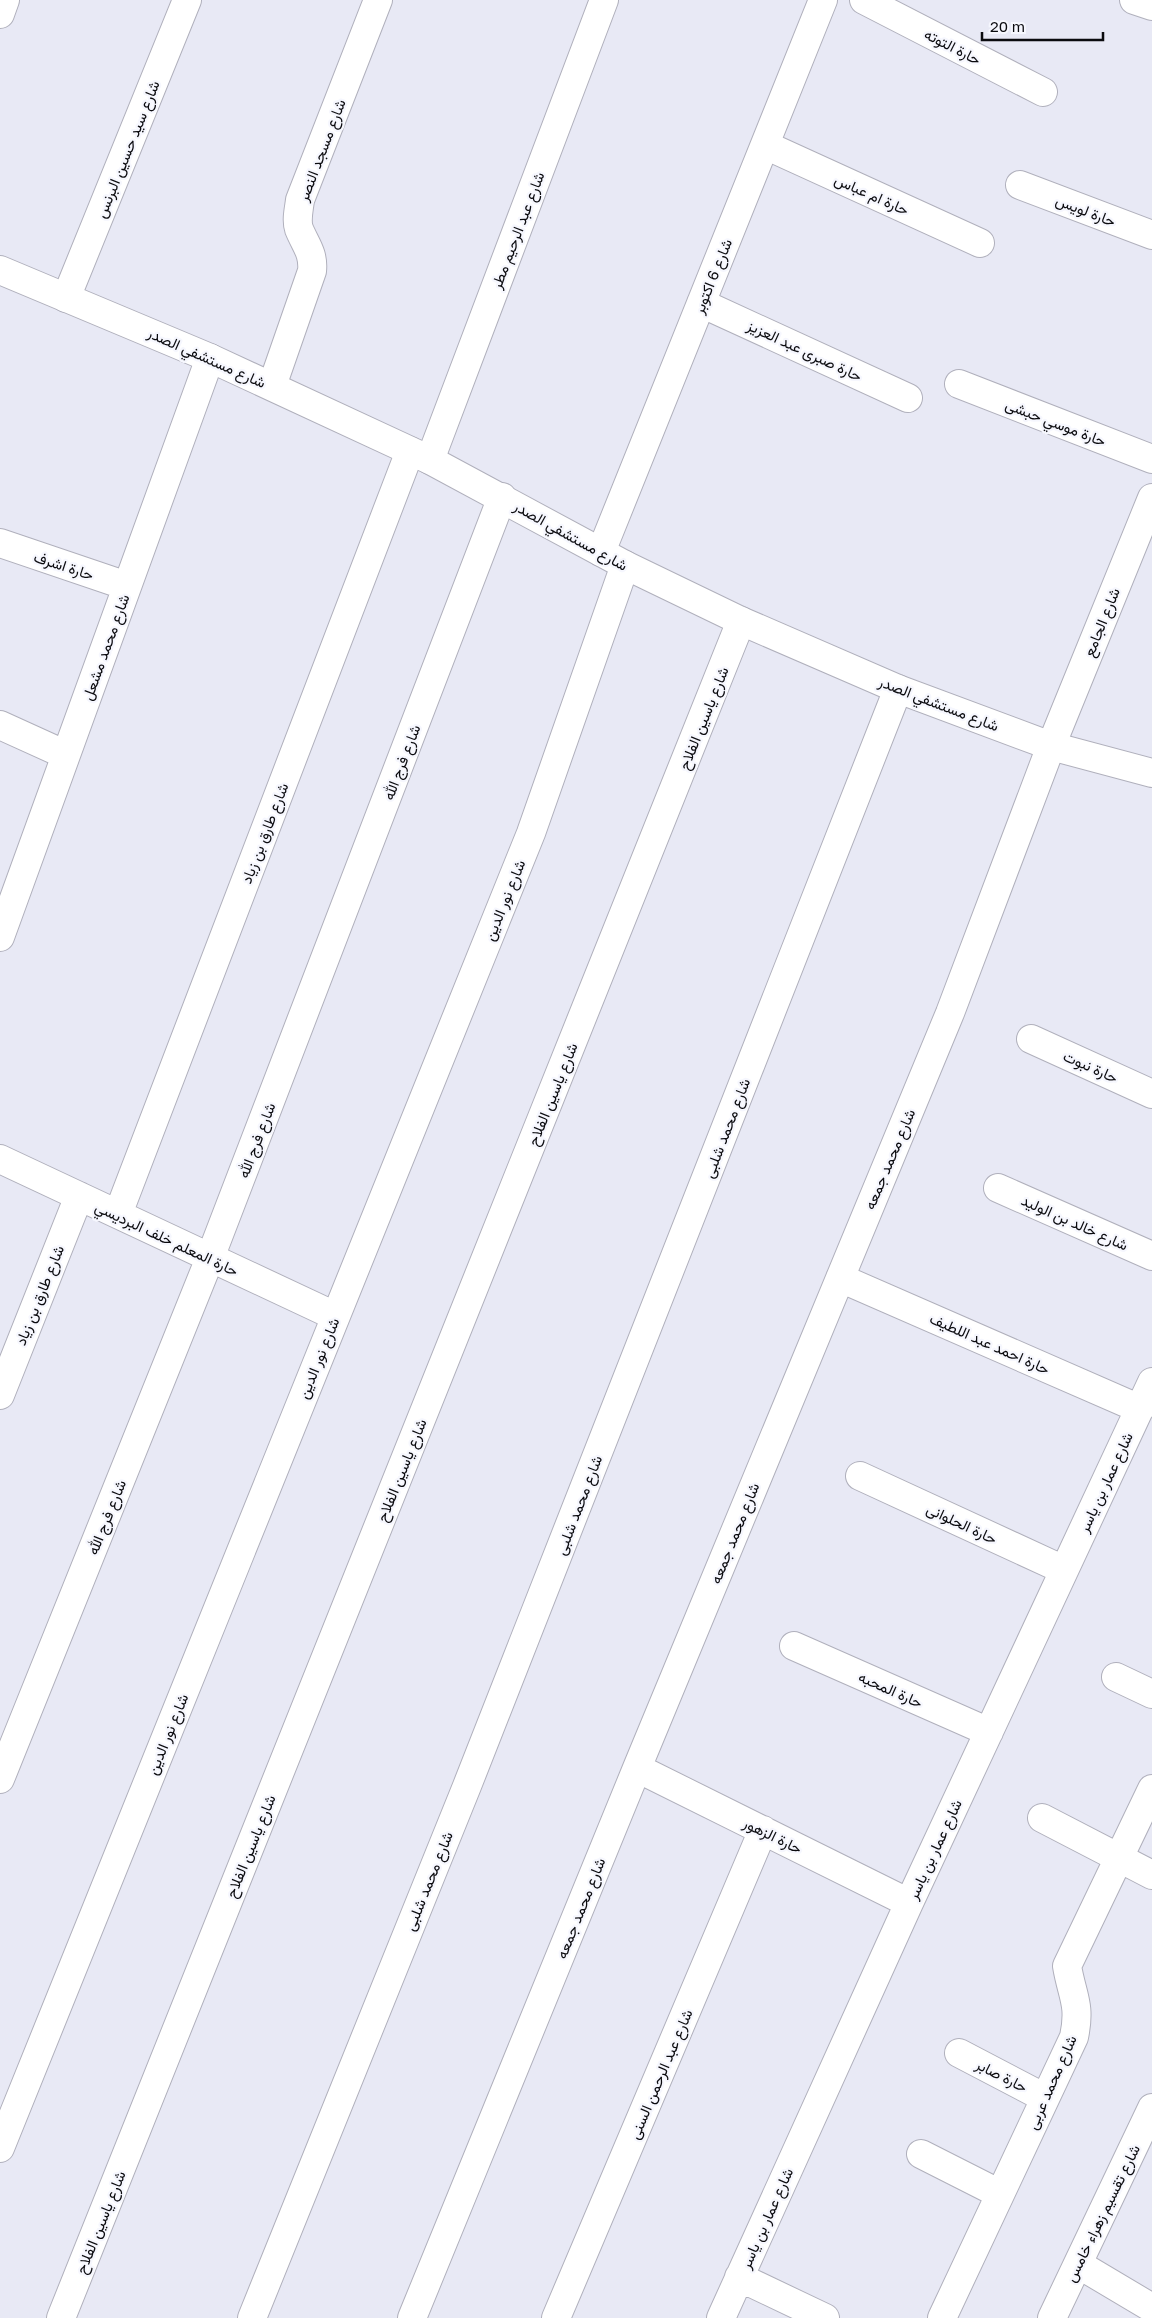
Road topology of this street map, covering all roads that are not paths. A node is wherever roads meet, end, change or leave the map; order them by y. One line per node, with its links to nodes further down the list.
1 (5, 0): 9 (street)
2 (187, 0): 16 (street, شارع سيد حسين البرنس)
3 (378, 0): 20 (street, شارع مسجد النصر)
4 (604, 0): 22 (street, شارع عبد الرحيم مطر)
5 (823, 0): 11 (street, شارع 6 اكتوبر)
6 (864, 0): 10 (street, حارة التوته)
7 (1134, 0): 8 (street)
8 (1152, 6)
9 (0, 14)
10 (1043, 92)
11 (765, 145): 14 (street, حارة ام عباس); 17 (street, شارع 6 اكتوبر)
12 (1020, 185): 13 (street, حارة لويس)
13 (1152, 235)
14 (980, 243)
15 (0, 270): 16 (street, شارع مستشفي الصدر)
16 (66, 298): 18 (street, شارع مستشفي الصدر)
17 (702, 303): 21 (street, حارة صبرى عبد العزيز); 27 (street, شارع 6 اكتوبر)
18 (210, 358): 20 (street, شارع مستشفي الصدر); 29 (street, شارع محمد مشعل)
19 (959, 384): 23 (street, حارة موسي حبشى)
20 (272, 386): 22 (street, شارع مستشفي الصدر)
21 (908, 398)
22 (420, 456): 24 (street, شارع مستشفي الصدر); 42 (street, شارع طارق بن زياد)
23 (1152, 459)
24 (502, 498): 27 (street, شارع مستشفي الصدر); 44 (street, شارع فرج الله)
25 (1152, 498): 33 (street, شارع الجامع)
26 (0, 544): 29 (street, حارة اشرف)
27 (601, 552): 28 (street, شارع مستشفي الصدر)
28 (625, 565): 30 (street, شارع مستشفي الصدر); 46 (street, شارع نور الدين)
29 (127, 586): 34 (street, شارع محمد مشعل)
30 (741, 622): 31 (street, شارع مستشفي الصدر); 73 (street, شارع ياسين الفلاح)
31 (898, 689): 33 (street, شارع مستشفي الصدر); 74 (street, شارع محمد شلبى)
32 (0, 726): 34 (street)
33 (1050, 746): 35 (street, شارع مستشفي الصدر); 45 (street, شارع محمد جمعه)
34 (66, 755): 36 (street, شارع محمد مشعل)
35 (1152, 773)
36 (2, 927)
37 (1030, 1039): 38 (street, حارة نبوت)
38 (1152, 1094)
39 (0, 1159): 41 (street, حارة المعلم خلف البرديسي)
40 (998, 1188): 43 (street, شارع خالد بن الوليد)
41 (79, 1196): 42 (street, حارة المعلم خلف البرديسي); 48 (street, شارع طارق بن زياد)
42 (118, 1214): 44 (street, حارة المعلم خلف البرديسي)
43 (1152, 1256)
44 (210, 1258): 46 (street, حارة المعلم خلف البرديسي); 57 (street, شارع فرج الله)
45 (840, 1278): 49 (street, حارة احمد عبد اللطيف); 56 (street, شارع محمد جمعه)
46 (335, 1316): 67 (street, شارع نور الدين)
47 (1152, 1382): 49 (street, شارع عمار بن ياسر)
48 (0, 1395)
49 (1140, 1409): 51 (street, شارع عمار بن ياسر)
50 (860, 1476): 51 (street, حارة الحلوانى)
51 (1064, 1570): 55 (street, شارع عمار بن ياسر)
52 (794, 1646): 55 (street, حارة المحبه)
53 (1116, 1677): 54 (street)
54 (1152, 1694)
55 (989, 1732): 63 (street, شارع عمار بن ياسر)
56 (637, 1768): 60 (street, حارة الزهور); 75 (street, شارع محمد جمعه)
57 (0, 1779)
58 (1152, 1789): 61 (street, شارع محمد عربى)
59 (1042, 1818): 61 (street)
60 (763, 1830): 63 (street, حارة الزهور); 76 (street, شارع عبد الرحمن السنى)
61 (1118, 1859): 62 (street); 65 (street, شارع محمد عربى)
62 (1152, 1875)
63 (909, 1903): 71 (street, شارع عمار بن ياسر)
64 (959, 2053): 65 (street, حارة صابر)
65 (1045, 2098): 69 (street, شارع محمد عربى)
66 (1150, 2118): 70 (street, شارع تقسيم زهراء خامس)
67 (0, 2148)
68 (921, 2154): 69 (street)
69 (1000, 2194): 79 (street, شارع محمد عربى)
70 (1078, 2264): 72 (street); 80 (street, شارع تقسيم زهراء خامس)
71 (739, 2277): 77 (street, شارع عمار بن ياسر); 78 (street)
72 (1152, 2308)
73 (61, 2318)
74 (252, 2318)
75 (412, 2318)
76 (556, 2318)
77 (721, 2318)
78 (825, 2318)
79 (942, 2318)
80 (1052, 2318)

